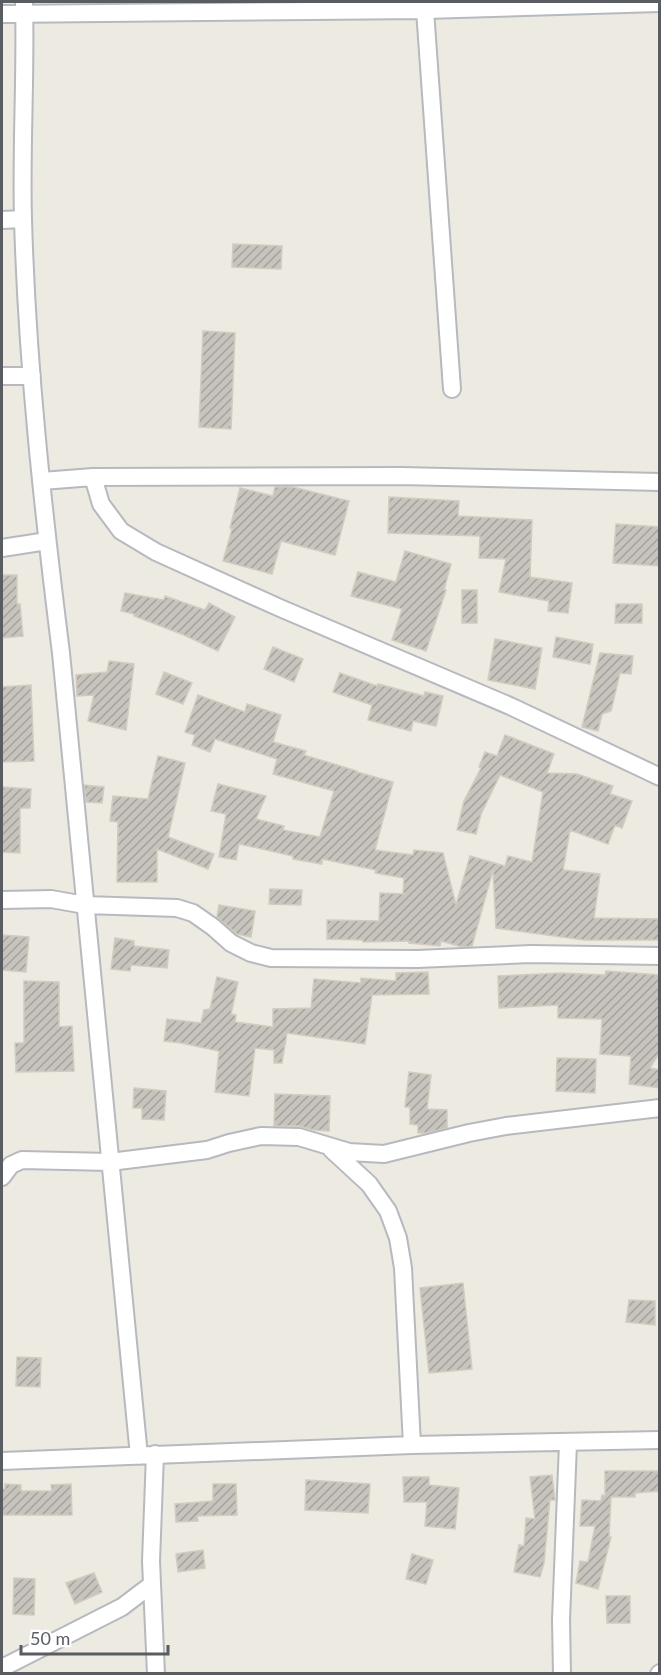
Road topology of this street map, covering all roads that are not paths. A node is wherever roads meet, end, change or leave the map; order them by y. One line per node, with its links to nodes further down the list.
1 (660, 3): 3 (street)
2 (24, 8): 3 (street); 4 (street); 5 (street)
3 (425, 10): 9 (street)
4 (2, 14)
5 (23, 219): 6 (street); 8 (street)
6 (2, 220)
7 (2, 376): 8 (street)
8 (32, 376): 11 (street)
9 (452, 389)
10 (93, 477): 11 (street); 12 (street); 15 (street)
11 (42, 482): 13 (street)
12 (660, 482)
13 (47, 542): 14 (street); 17 (street)
14 (2, 548)
15 (660, 777)
16 (2, 900): 17 (street)
17 (86, 905): 18 (street); 21 (street)
18 (660, 956)
19 (660, 1108): 20 (street)
20 (328, 1146): 21 (street); 25 (street)
21 (110, 1162): 22 (street); 26 (street)
22 (2, 1177)
23 (660, 1440): 24 (street)
24 (568, 1443): 25 (street); 31 (street)
25 (412, 1445): 26 (street)
26 (147, 1455): 27 (street); 28 (street)
27 (2, 1461)
28 (151, 1585): 29 (street); 30 (street)
29 (2, 1668)
30 (158, 1671)
31 (562, 1674)

